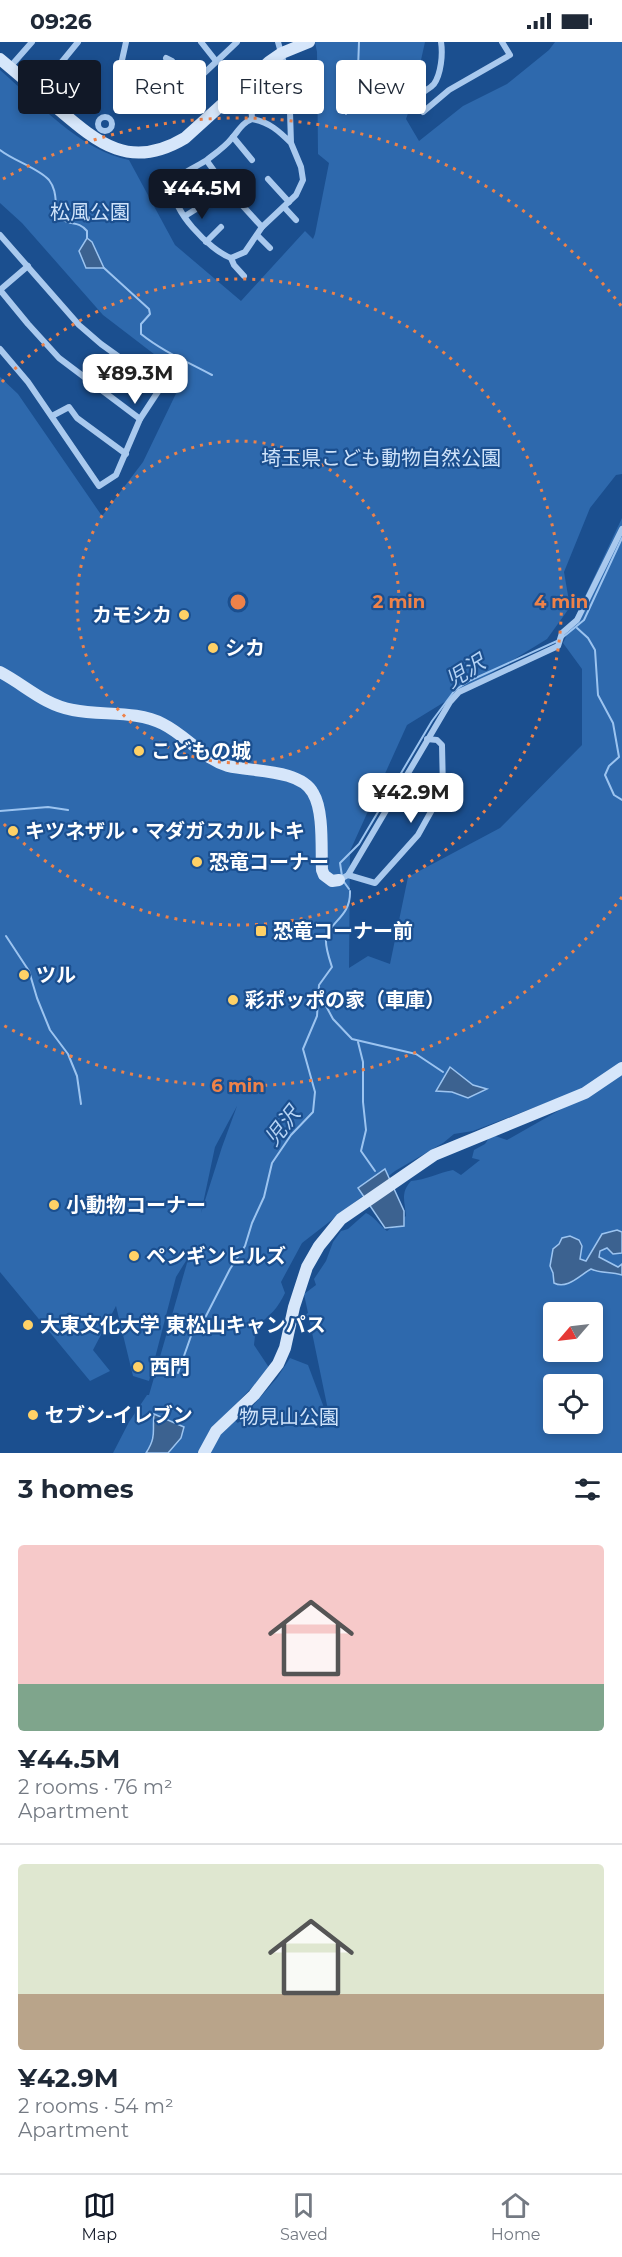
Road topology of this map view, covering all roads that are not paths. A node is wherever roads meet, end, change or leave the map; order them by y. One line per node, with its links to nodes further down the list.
1 (32, 42): 17 (street)
2 (78, 42): 12 (street)
3 (126, 42): 13 (street)
4 (201, 42): 16 (street)
5 (237, 42): 16 (street)
6 (309, 42): 9 (street)
7 (441, 42): 8 (street)
8 (502, 42)
9 (280, 47): 15 (street); 25 (street)
10 (166, 58): 14 (street)
11 (0, 59): 17 (street)
12 (63, 60)
13 (122, 60)
14 (170, 60)
15 (267, 60)
16 (216, 61): 18 (street)
17 (10, 68): 19 (street)
18 (206, 70)
19 (18, 75)
20 (218, 108): 21 (street)
21 (69, 114)
22 (252, 114): 23 (street)
23 (252, 119): 24 (street); 25 (street)
24 (233, 137): 26 (street); 27 (street)
25 (291, 143): 31 (street)
26 (252, 160)
27 (207, 161): 29 (street); 33 (street)
28 (268, 179): 31 (street)
29 (225, 186)
30 (241, 204): 36 (street)
31 (286, 204): 34 (street); 36 (street)
32 (201, 206): 33 (street)
33 (184, 216): 39 (street)
34 (296, 220)
35 (221, 227): 39 (street)
36 (262, 227): 38 (street)
37 (0, 235): 42 (street)
38 (257, 235): 40 (street); 41 (street)
39 (206, 242): 41 (street)
40 (270, 248)
41 (231, 258): 43 (street)
42 (28, 266): 48 (street); 48 (street)
43 (244, 276)
44 (0, 350): 45 (street)
45 (6, 357): 46 (street); 47 (street)
46 (0, 362)
47 (52, 416): 49 (street); 49 (street)
48 (140, 419): 49 (street)
49 (126, 454)
50 (622, 529): 52 (street)
51 (0, 672): 53 (street)
52 (427, 739): 53 (street); 53 (street)
53 (344, 877)
54 (622, 1068): 55 (street)
55 (204, 1453)

